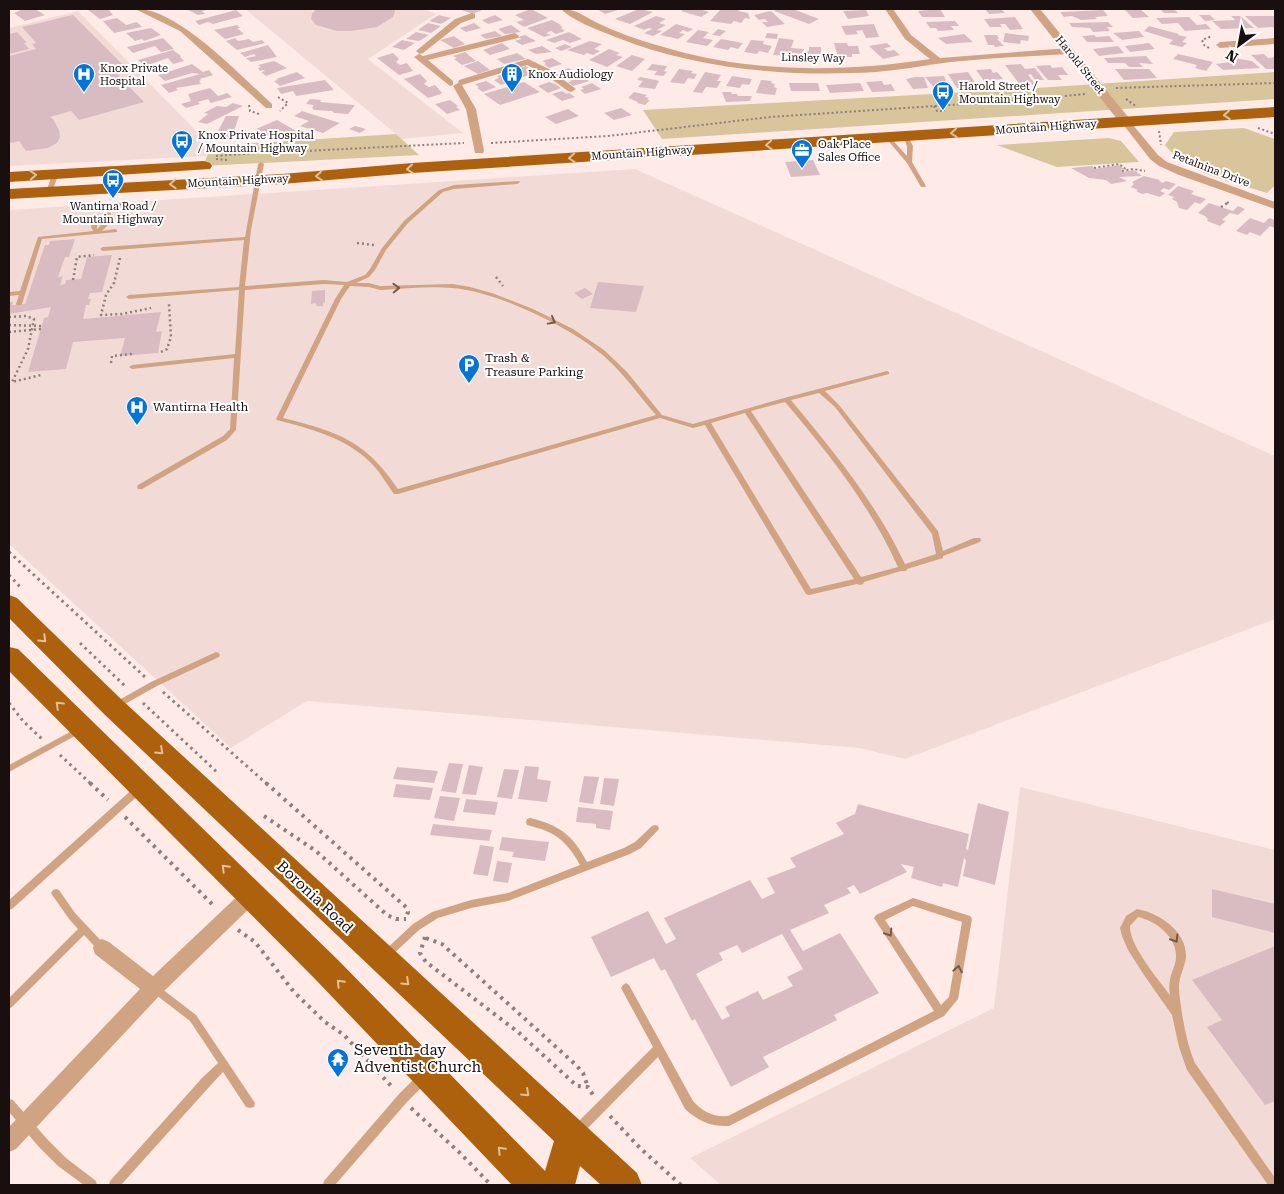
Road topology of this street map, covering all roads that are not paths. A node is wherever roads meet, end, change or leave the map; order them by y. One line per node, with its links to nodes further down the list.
1 (139, 9): 15 (street)
2 (565, 9): 11 (street, Linsley Way)
3 (890, 9): 11 (street)
4 (1035, 9): 9 (street, Harold Street)
5 (472, 16): 10 (street)
6 (515, 36): 10 (street)
7 (1275, 41): 8 (street)
8 (1220, 44)
9 (1069, 51): 11 (street, Linsley Way); 16 (street, Harold Street)
10 (420, 56): 12 (street)
11 (938, 61)
12 (457, 84): 13 (street); 21 (street)
13 (571, 89)
14 (1275, 99): 18 (main road, Mountain Highway)
15 (269, 106)
16 (1122, 110): 18 (main road, Mountain Highway); 19 (main road, Mountain Highway); 20 (main road, Mountain Highway, one-way to 20); 35 (street, Petalnina Drive)
17 (1275, 112): 18 (main road, Mountain Highway, one-way to 18)
18 (1143, 114)
19 (888, 131): 20 (main road, Mountain Highway); 21 (main road, Mountain Highway); 24 (lane); 27 (main road, Mountain Highway, one-way to 27)
20 (905, 136): 24 (lane)
21 (478, 145): 23 (main road, Mountain Highway)
22 (218, 161): 28 (main road, Mountain Highway)
23 (310, 161)
24 (909, 162): 31 (lane)
25 (280, 163): 27 (main road, Mountain Highway)
26 (244, 164): 27 (main road, Mountain Highway)
27 (258, 172): 32 (main road, Mountain Highway, one-way to 32); 40 (lane)
28 (56, 173): 29 (main road, Mountain Highway, one-way to 28); 32 (lane)
29 (9, 177)
30 (517, 182): 42 (lane)
31 (923, 186)
32 (43, 192): 33 (main road, Mountain Highway); 34 (main road)
33 (9, 194)
34 (9, 200)
35 (1275, 206)
36 (108, 214): 39 (lane)
37 (97, 215): 39 (lane)
38 (115, 231): 39 (lane)
39 (96, 232): 46 (lane)
40 (247, 238): 41 (lane); 45 (lane)
41 (101, 251)
42 (367, 276): 43 (lane); 44 (lane)
43 (348, 284): 44 (lane); 45 (lane); 56 (lane)
44 (368, 285): 56 (lane, one-way to 56)
45 (242, 288): 48 (lane); 50 (lane)
46 (23, 293): 47 (lane); 49 (lane)
47 (9, 294)
48 (129, 297)
49 (19, 304)
50 (236, 356): 51 (lane); 58 (lane)
51 (132, 367)
52 (887, 373): 53 (lane)
53 (820, 390): 54 (lane); 60 (lane)
54 (786, 399): 55 (lane); 61 (lane)
55 (747, 410): 57 (lane); 62 (lane)
56 (660, 416): 57 (lane)
57 (707, 422): 62 (lane)
58 (140, 487)
59 (977, 540): 60 (lane)
60 (940, 556): 61 (lane)
61 (903, 569): 62 (lane)
62 (860, 582)
63 (19, 600): 68 (main road, Boronia Road, one-way to 68)
64 (216, 655): 67 (lane)
65 (9, 656): 69 (main road, one-way to 65)
66 (187, 660): 67 (lane)
67 (194, 666): 68 (lane)
68 (124, 701): 80 (main road, Boronia Road, one-way to 80)
69 (83, 728): 70 (lane); 71 (main road)
70 (9, 769)
71 (142, 786): 76 (main road, one-way to 71); 77 (lane)
72 (530, 822): 74 (lane)
73 (655, 829): 74 (lane)
74 (585, 867): 80 (lane)
75 (56, 893): 78 (lane)
76 (251, 895): 81 (street); 88 (main road, one-way to 76)
77 (9, 906)
78 (84, 929): 79 (lane); 83 (lane)
79 (102, 948): 81 (street)
80 (381, 959): 92 (main road, Boronia Road, one-way to 92)
81 (154, 988): 87 (lane); 91 (street)
82 (626, 988): 86 (lane)
83 (9, 1004)
84 (941, 1013): 84 (lane, one-way to 84); 86 (lane)
85 (1178, 1015): 85 (lane, one-way to 85); 100 (lane)
86 (658, 1049): 92 (lane)
87 (224, 1064): 89 (lane); 95 (lane)
88 (427, 1074): 96 (lane); 97 (main road, one-way to 88)
89 (250, 1103)
90 (9, 1104): 91 (lane)
91 (26, 1123): 93 (street); 94 (lane)
92 (572, 1136): 98 (main road); 99 (main road, Boronia Road)
93 (9, 1142)
94 (92, 1185)
95 (114, 1185)
96 (328, 1185)
97 (535, 1185)
98 (558, 1185)
99 (624, 1185)
100 (1274, 1185)

